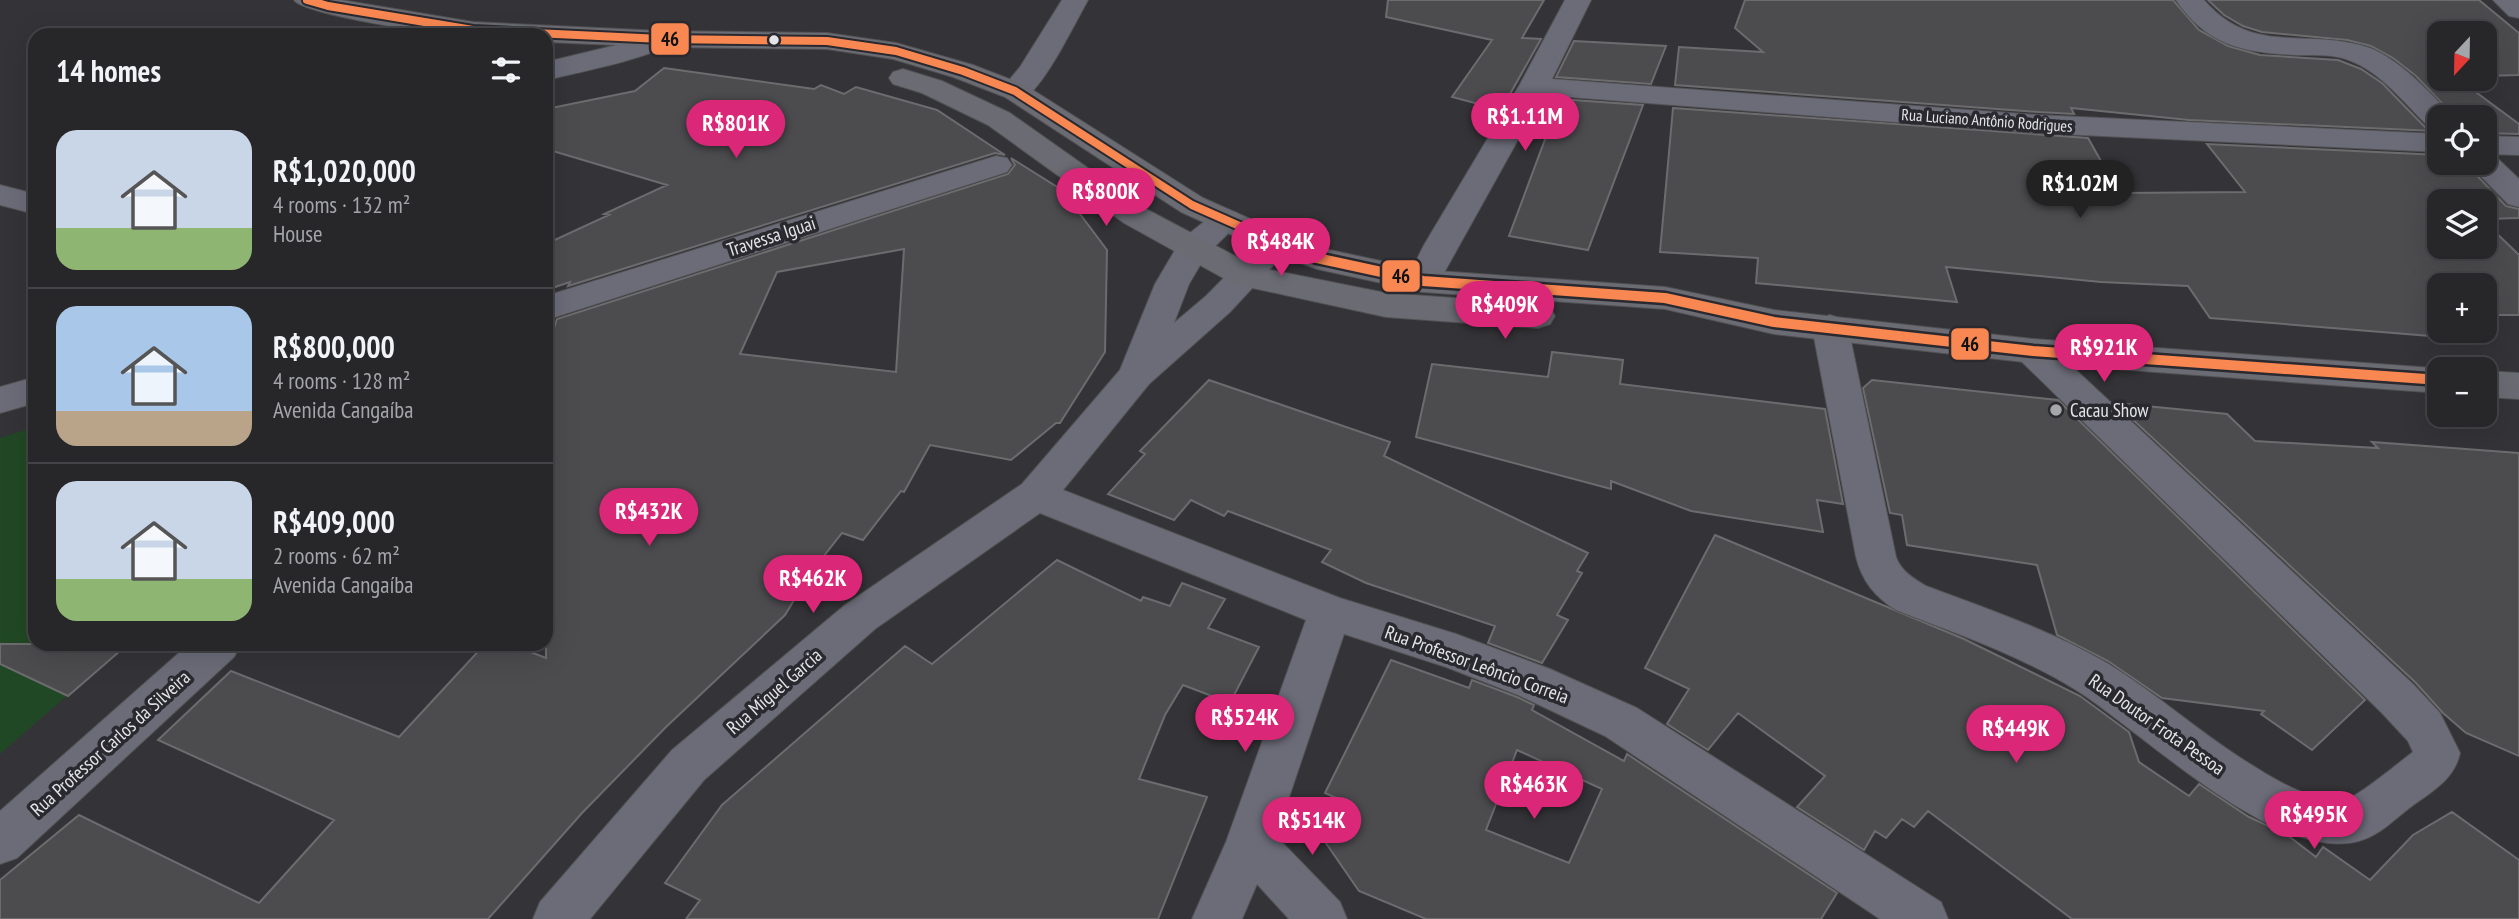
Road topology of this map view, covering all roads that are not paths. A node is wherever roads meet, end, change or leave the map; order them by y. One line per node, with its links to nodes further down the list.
1 (1075, 0): 13 (street)
2 (1578, 0): 12 (street)
3 (2189, 0): 14 (street)
4 (2506, 0): 6 (street)
5 (324, 2): 7 (main road)
6 (2519, 10)
7 (462, 28)
8 (553, 34): 9 (main road)
9 (662, 39): 10 (main road); 11 (street)
10 (762, 41): 13 (main road); 27 (main road)
11 (553, 69)
12 (1534, 86): 15 (street, Rua Luciano Antônio Rodrigues); 29 (street)
13 (1015, 91): 25 (main road)
14 (2427, 109)
15 (2427, 143)
16 (2497, 145): 17 (street)
17 (2519, 146)
18 (996, 165): 30 (street, Travessa Iguai)
19 (2496, 175): 23 (street)
20 (28, 181): 21 (street)
21 (0, 188)
22 (0, 195): 24 (street)
23 (2519, 197)
24 (28, 202)
25 (1226, 220): 26 (main road); 27 (street, Rua Miguel Garcia)
26 (1276, 243): 28 (street, Rua Miguel Garcia); 29 (main road)
27 (1194, 248): 28 (main road); 34 (street, Rua Miguel Garcia)
28 (1246, 276): 31 (main road); 34 (street, Rua Miguel Garcia)
29 (1423, 281): 31 (main road)
30 (553, 305)
31 (1774, 321): 32 (main road)
32 (1830, 327): 33 (main road); 33 (street, Rua Doutor Frota Pessoa)
33 (2034, 351): 35 (main road)
34 (1136, 375): 40 (street, Rua Miguel Garcia)
35 (2427, 379)
36 (2497, 385): 37 (main road)
37 (2519, 386)
38 (28, 392): 39 (street)
39 (0, 400)
40 (1035, 495): 41 (street, Rua Professor Leôncio Correia); 45 (street, Rua Miguel Garcia)
41 (1330, 612): 44 (street); 48 (street, Rua Professor Leôncio Correia)
42 (211, 651): 43 (street, Rua Professor Carlos da Silveira)
43 (0, 842)
44 (1250, 842): 46 (street); 47 (street)
45 (558, 919)
46 (1217, 919)
47 (1322, 919)
48 (1923, 919)

